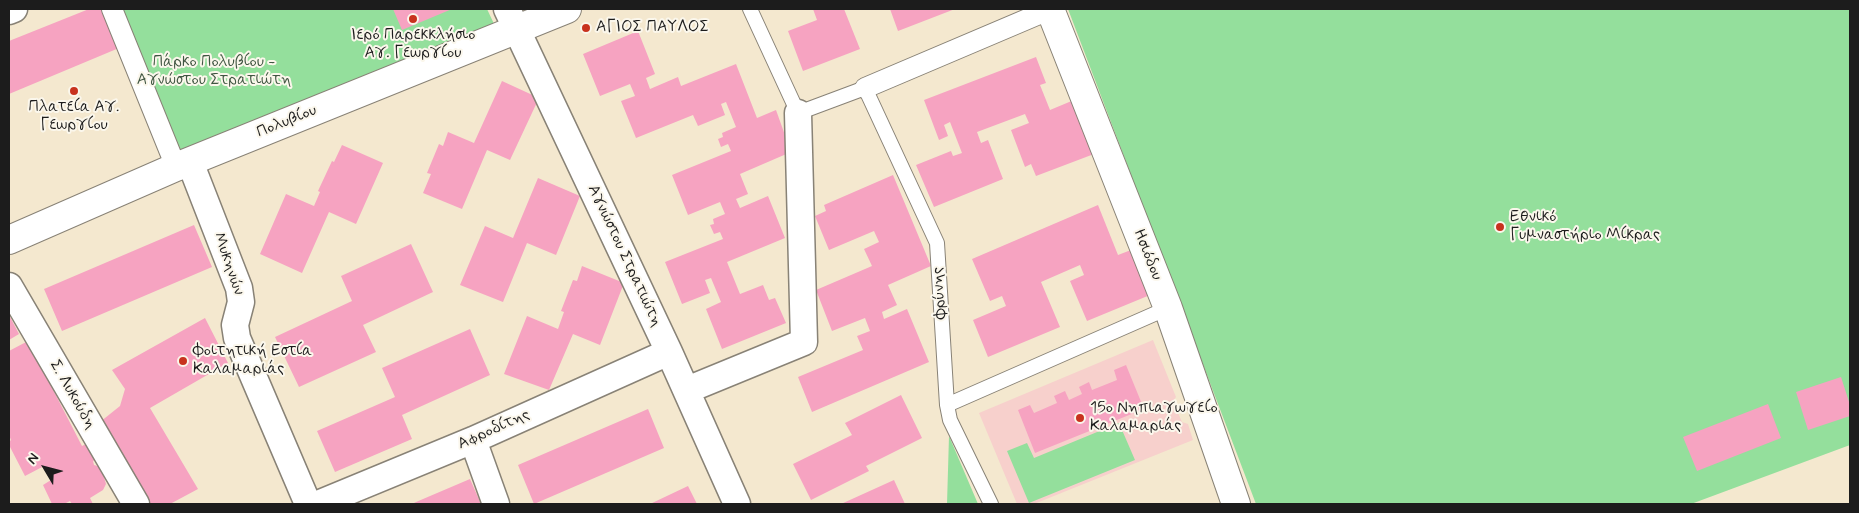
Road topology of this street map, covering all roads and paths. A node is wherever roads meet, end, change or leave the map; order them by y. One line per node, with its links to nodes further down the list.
1 (14, 9): 6 (street)
2 (112, 9): 10 (street)
3 (567, 9): 7 (main road, Πολυβίου)
4 (750, 9): 9 (lane)
5 (1050, 9): 8 (street); 13 (main road, Ησιόδου)
6 (9, 11)
7 (512, 19): 10 (main road, Πολυβίου); 14 (street, Αγνώστου Στρατιώτη)
8 (865, 88): 9 (lane); 16 (lane, Φρύνης)
9 (798, 112): 15 (street)
10 (183, 165): 11 (main road, Πολυβίου); 19 (street, Μυκηνών)
11 (9, 240)
12 (9, 286): 18 (street, Σ. Λυκούδη)
13 (1168, 308): 16 (lane); 24 (main road, Ησιόδου)
14 (669, 352): 15 (street, Αγνώστου Στρατιώτη); 17 (street, Αφροδίτης)
15 (687, 390): 22 (street, Αγνώστου Στρατιώτη)
16 (947, 405): 23 (lane, Φρύνης)
17 (472, 440): 20 (street, Αφροδίτης); 21 (street)
18 (136, 504)
19 (308, 504)
20 (318, 504)
21 (496, 504)
22 (737, 504)
23 (991, 504)
24 (1236, 504)

